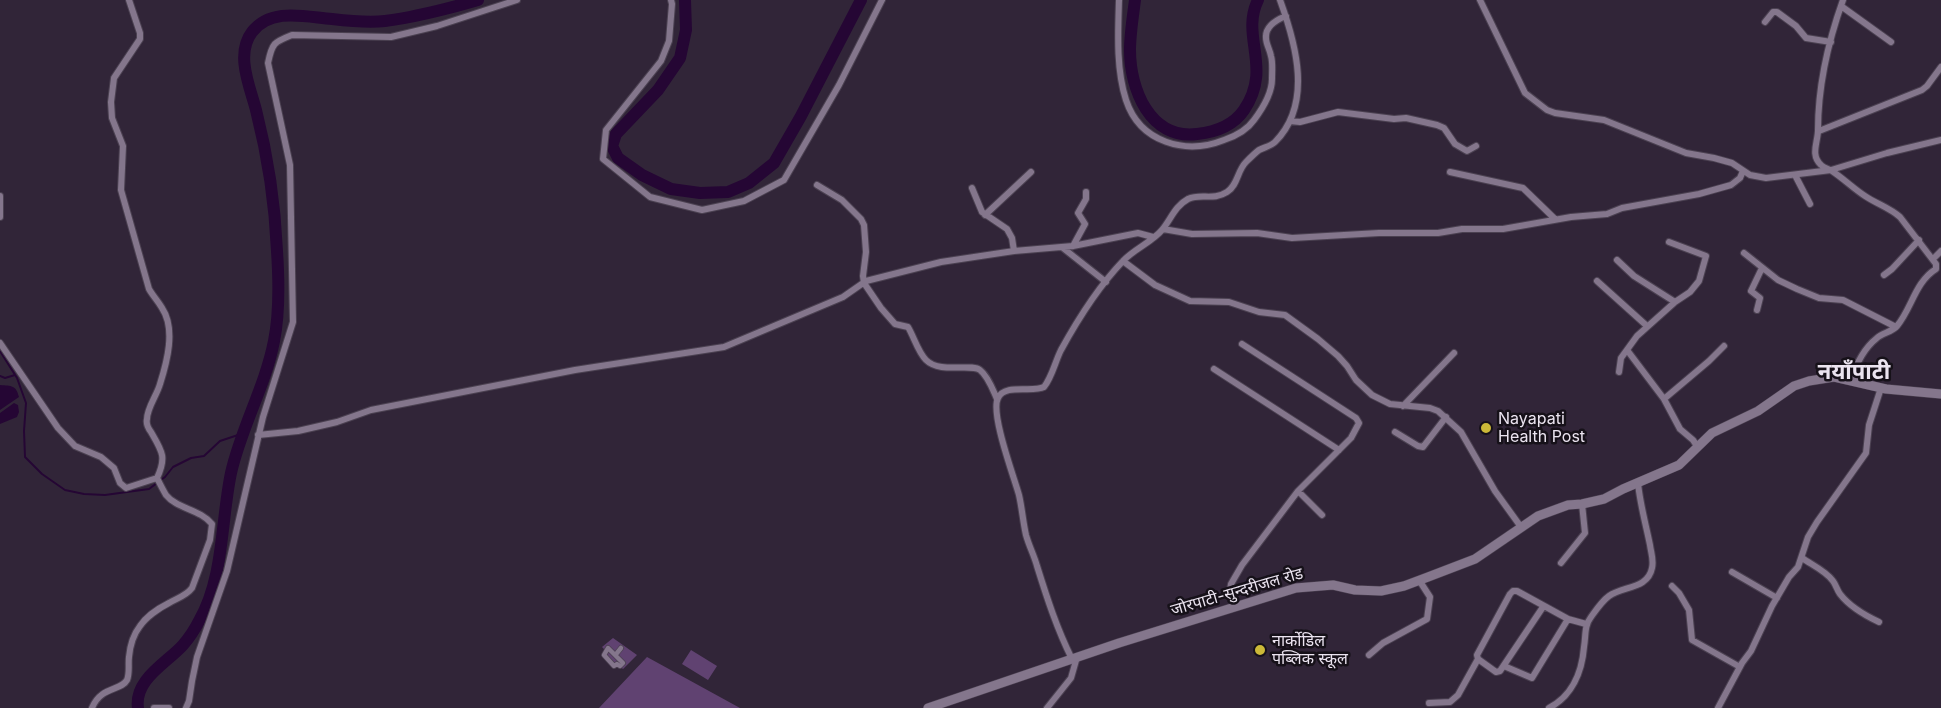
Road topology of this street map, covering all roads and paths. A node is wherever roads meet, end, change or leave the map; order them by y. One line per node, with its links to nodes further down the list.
1 (129, 0): 70 (street)
2 (517, 0): 67 (street)
3 (671, 0): 4 (street)
4 (882, 0)
5 (1119, 0): 9 (street)
6 (1280, 0): 9 (street)
7 (1480, 0): 19 (street)
8 (1842, 3): 11 (street); 12 (street)
9 (1286, 16): 14 (street)
10 (1765, 22): 11 (street)
11 (1831, 42): 15 (street)
12 (1891, 42)
13 (1940, 72): 15 (street)
14 (1290, 121): 17 (street); 31 (street)
15 (1819, 131): 18 (street)
16 (1941, 140): 18 (street)
17 (1476, 146)
18 (1831, 170): 22 (street); 33 (street)
19 (1743, 171): 22 (street); 30 (street)
20 (1031, 172): 28 (street)
21 (1450, 172): 30 (street)
22 (1795, 175): 27 (street)
23 (817, 185): 47 (street)
24 (972, 188): 28 (street)
25 (1086, 192): 35 (street)
26 (0, 196): 29 (street)
27 (1810, 204)
28 (985, 215): 37 (street)
29 (0, 218)
30 (1555, 219): 31 (street)
31 (1163, 229): 32 (street)
32 (1153, 237): 35 (street); 42 (street)
33 (1919, 240): 40 (street); 44 (street)
34 (1669, 242): 48 (street)
35 (1073, 246): 36 (street)
36 (1063, 248): 37 (street); 46 (street)
37 (1014, 251): 47 (street)
38 (1941, 251): 40 (street)
39 (1743, 253): 43 (street)
40 (1934, 259): 51 (street)
41 (1617, 260): 48 (street)
42 (1123, 261): 46 (street); 64 (street)
43 (1762, 268): 49 (street); 51 (street)
44 (1884, 275)
45 (1597, 281): 50 (street)
46 (1106, 282): 62 (street)
47 (864, 283): 62 (street); 67 (street)
48 (1675, 302): 50 (street)
49 (1757, 310)
50 (1647, 326): 55 (street)
51 (1896, 327): 59 (street)
52 (0, 343): 70 (street)
53 (1242, 344): 69 (street)
54 (1724, 346): 63 (street)
55 (1627, 350): 58 (street); 63 (street)
56 (1454, 354): 64 (street)
57 (1214, 369): 69 (street)
58 (1619, 372)
59 (1851, 381): 60 (main road, जोरपाटी-सुन्दरीजल रोड); 68 (main road, जोरपाटी-सुन्दरीजल रोड)
60 (1881, 387): 61 (main road, जोरपाटी-सुन्दरीजल रोड); 76 (street)
61 (1941, 394)
62 (997, 399): 90 (street)
63 (1664, 399): 68 (street)
64 (1403, 406): 65 (street)
65 (1446, 417): 66 (street); 75 (street)
66 (1395, 432)
67 (258, 435): 99 (street)
68 (1697, 446): 71 (main road, जोरपाटी-सुन्दरीजल रोड)
69 (1339, 450): 72 (street)
70 (157, 478): 96 (street)
71 (1638, 483): 73 (main road, जोरपाटी-सुन्दरीजल रोड); 86 (street)
72 (1298, 491): 74 (street); 82 (street)
73 (1582, 504): 75 (main road, जोरपाटी-सुन्दरीजल रोड); 77 (street)
74 (1322, 515)
75 (1521, 527): 79 (main road, जोरपाटी-सुन्दरीजल रोड)
76 (1802, 558): 81 (street); 85 (street)
77 (1561, 563)
78 (1732, 572): 81 (street)
79 (1419, 580): 82 (main road, जोरपाटी-सुन्दरीजल रोड); 89 (street)
80 (1672, 586): 94 (street)
81 (1777, 598): 94 (street)
82 (1235, 607): 90 (main road, जोरपाटी-सुन्दरीजल रोड)
83 (1543, 607): 84 (street); 91 (street); 93 (street)
84 (1568, 619): 86 (street); 93 (street)
85 (1879, 622)
86 (1586, 624): 102 (street)
87 (621, 648): 88 (street)
88 (617, 653)
89 (1370, 655)
90 (1075, 658): 100 (main road, जोरपाटी-सुन्दरीजल रोड); 101 (street)
91 (1478, 659): 93 (street); 95 (street)
92 (620, 666): 92 (street)
93 (1504, 666)
94 (1740, 667): 103 (street)
95 (1429, 703)
96 (92, 708)
97 (155, 708): 98 (street)
98 (169, 708)
99 (186, 708)
100 (928, 708)
101 (1047, 708)
102 (1549, 708)
103 (1718, 708)

